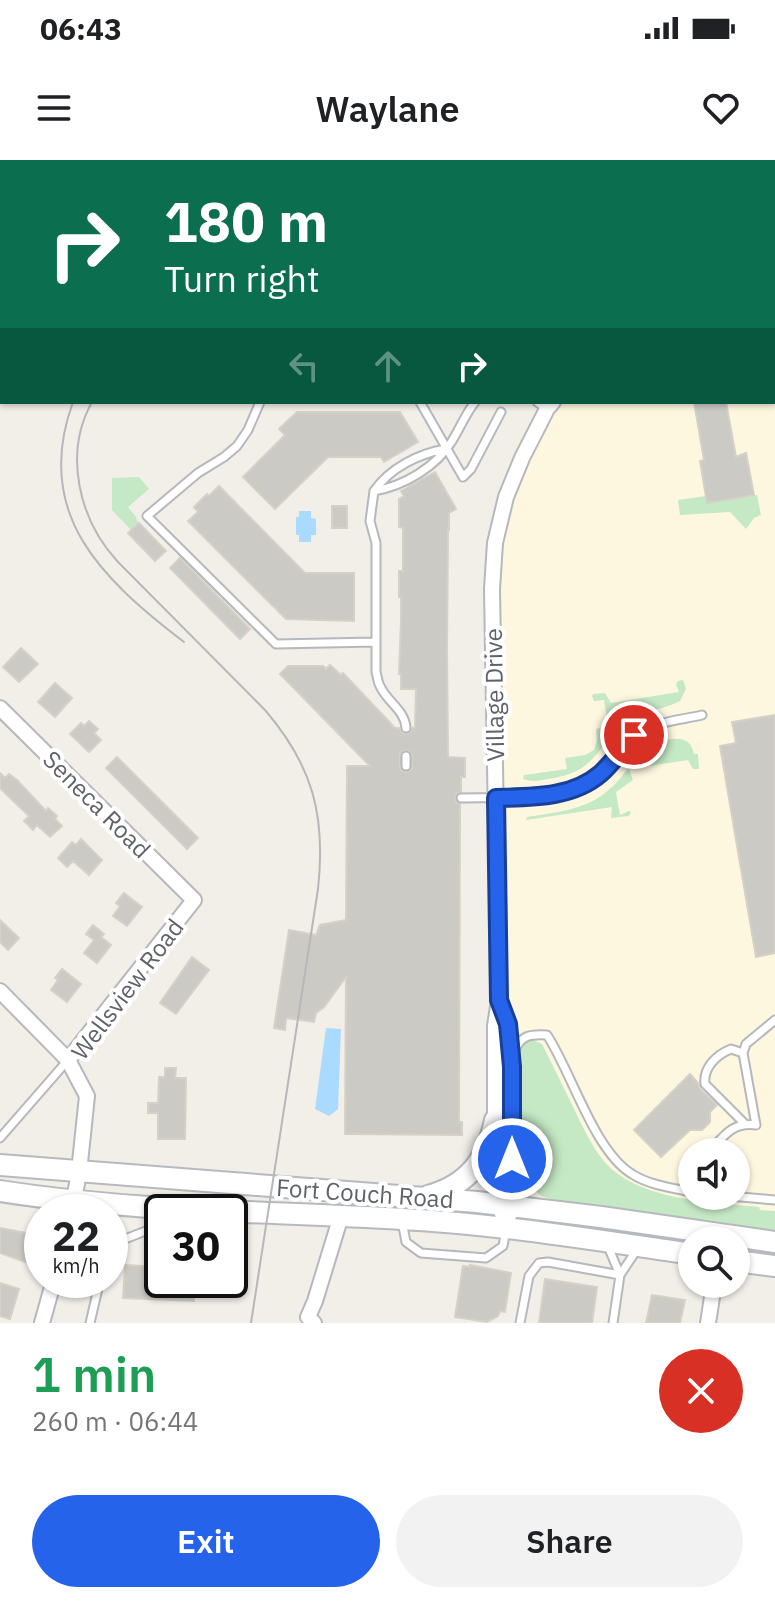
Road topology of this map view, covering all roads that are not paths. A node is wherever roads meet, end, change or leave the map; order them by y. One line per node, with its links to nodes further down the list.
1 (259, 404): 8 (lane)
2 (421, 404): 6 (lane)
3 (474, 404): 6 (lane)
4 (546, 404): 15 (street, Village Drive)
5 (501, 412): 6 (lane)
6 (445, 449): 7 (lane); 7 (lane)
7 (374, 491): 8 (lane)
8 (375, 642): 11 (lane)
9 (0, 708): 16 (street, Seneca Road)
10 (702, 715): 15 (lane)
11 (406, 728)
12 (406, 756): 13 (lane)
13 (406, 766)
14 (461, 798): 15 (lane)
15 (496, 798): 18 (street, Village Drive)
16 (194, 900): 21 (street, Wellsview Road)
17 (0, 991): 21 (street)
18 (499, 1000): 22 (street, Village Drive); 23 (street, Village Drive)
19 (775, 1020): 20 (lane)
20 (743, 1053): 24 (lane); 24 (lane)
21 (68, 1060): 25 (lane); 28 (street, Wellsview Road)
22 (512, 1067): 29 (lane); 36 (street, Village Drive)
23 (495, 1120): 33 (street); 36 (street, Village Drive)
24 (744, 1123): 26 (lane)
25 (0, 1138)
26 (722, 1138)
27 (0, 1165): 28 (street, Fort Couch Road)
28 (79, 1172): 31 (street, Wellsview Road); 33 (street, Fort Couch Road)
29 (678, 1189)
30 (0, 1191): 32 (street, Fort Couch Road)
31 (75, 1194)
32 (24, 1196)
33 (420, 1198): 36 (street, Fort Couch Road)
34 (750, 1198): 35 (lane)
35 (775, 1200)
36 (506, 1205): 40 (street, Village Drive); 42 (street, Fort Couch Road)
37 (248, 1213): 38 (street, Fort Couch Road)
38 (341, 1216): 39 (street, Fort Couch Road); 51 (street)
39 (401, 1219): 40 (street, Fort Couch Road); 40 (lane)
40 (506, 1227): 41 (street, Fort Couch Road)
41 (606, 1242): 43 (street, Fort Couch Road); 47 (lane)
42 (775, 1242)
43 (639, 1247): 44 (street, Fort Couch Road); 47 (lane)
44 (678, 1252)
45 (750, 1263): 46 (street)
46 (775, 1266)
47 (620, 1275): 54 (lane); 55 (lane)
48 (49, 1298): 52 (street)
49 (96, 1298): 53 (lane)
50 (712, 1298): 56 (street)
51 (309, 1321)
52 (42, 1323)
53 (90, 1323)
54 (520, 1323)
55 (613, 1323)
56 (708, 1323)

